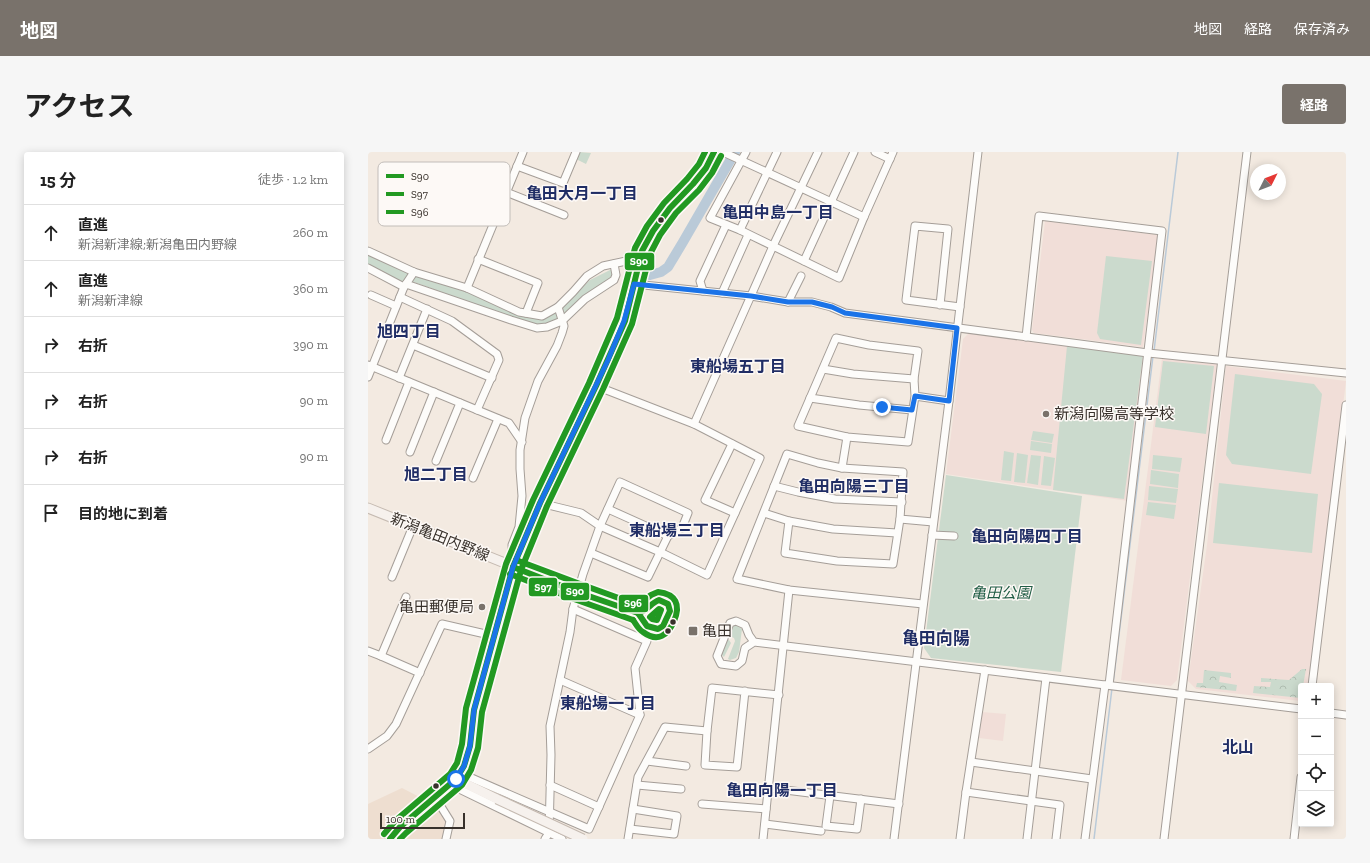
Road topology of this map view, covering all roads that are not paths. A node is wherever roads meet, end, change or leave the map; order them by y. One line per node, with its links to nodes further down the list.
1 (523, 152): 14 (street)
2 (714, 152): 28 (main road)
3 (724, 152): 13 (street)
4 (746, 152): 13 (street)
5 (777, 152): 15 (street)
6 (818, 152): 17 (street)
7 (854, 152): 19 (street)
8 (875, 152): 12 (street)
9 (978, 152): 47 (street)
10 (1247, 152): 55 (street)
11 (574, 153): 14 (street)
12 (892, 155): 21 (street)
13 (738, 159): 15 (street); 22 (street)
14 (517, 166): 16 (street)
15 (768, 172): 17 (street); 24 (street)
16 (510, 183)
17 (801, 188): 19 (street); 26 (street)
18 (510, 194): 20 (street)
19 (831, 202): 21 (street); 30 (street)
20 (564, 215)
21 (864, 217): 30 (street)
22 (726, 225): 24 (street); 38 (street)
23 (492, 226): 29 (street)
24 (740, 230): 25 (street)
25 (748, 235): 26 (street); 39 (street)
26 (773, 246): 30 (street); 41 (street)
27 (368, 251): 33 (street)
28 (640, 258): 31 (street); 35 (main road)
29 (478, 259): 37 (street); 49 (street)
30 (804, 261)
31 (614, 264): 46 (street); 50 (street)
32 (368, 268): 36 (street)
33 (414, 272): 36 (street); 37 (street)
34 (801, 276): 43 (street)
35 (634, 284): 38 (street); 64 (main road)
36 (405, 285): 42 (street); 50 (street)
37 (466, 288): 49 (street)
38 (703, 291): 39 (street)
39 (722, 293): 41 (street)
40 (371, 295): 45 (street)
41 (751, 296): 43 (street); 74 (street)
42 (400, 297): 45 (street); 48 (street)
43 (788, 302): 51 (street)
44 (940, 305): 44 (street); 47 (street)
45 (396, 306): 56 (street)
46 (558, 307): 49 (street); 50 (street)
47 (960, 307): 51 (street)
48 (427, 309): 53 (street); 61 (street)
49 (526, 313)
50 (562, 321): 77 (street)
51 (957, 328): 52 (street); 68 (street)
52 (1026, 337): 54 (street); 54 (street)
53 (413, 346): 60 (street); 61 (street)
54 (1148, 353): 55 (street); 120 (street)
55 (1221, 361): 58 (street); 123 (street)
56 (370, 366): 59 (street); 60 (street)
57 (823, 369): 62 (street); 62 (street); 67 (street)
58 (1346, 373)
59 (368, 377)
60 (399, 378): 63 (street)
61 (492, 378): 71 (street)
62 (914, 379): 66 (street)
63 (409, 382): 65 (street); 76 (street)
64 (596, 386): 74 (street); 85 (main road)
65 (434, 392): 69 (street); 79 (street)
66 (915, 396): 68 (street); 72 (street)
67 (810, 398): 72 (street); 75 (street)
68 (949, 401): 92 (street)
69 (460, 403): 71 (street); 80 (street)
70 (1346, 405): 119 (street)
71 (478, 410): 73 (street)
72 (912, 410): 75 (street)
73 (498, 419): 77 (street); 82 (street)
74 (694, 424): 78 (street)
75 (847, 437): 81 (street)
76 (386, 440)
77 (522, 442): 101 (street)
78 (732, 444): 88 (street); 88 (street)
79 (410, 452)
80 (436, 461)
81 (842, 468): 83 (street); 84 (street)
82 (473, 478)
83 (774, 486): 84 (street); 89 (street)
84 (902, 502): 90 (street)
85 (540, 503): 94 (street); 101 (main road)
86 (368, 508): 93 (main road, 新潟亀田内野線)
87 (608, 509): 94 (street); 97 (street); 97 (street)
88 (735, 514): 99 (street)
89 (764, 514): 91 (street); 103 (street)
90 (900, 519): 92 (street); 95 (street)
91 (789, 521): 95 (street); 95 (street)
92 (933, 522): 96 (street)
93 (413, 526): 101 (main road, 新潟亀田内野線); 102 (street)
94 (600, 526): 99 (street); 100 (street)
95 (897, 533)
96 (932, 535): 98 (street); 106 (street)
97 (668, 536): 99 (street)
98 (954, 536)
99 (660, 552): 100 (street)
100 (591, 553): 104 (street)
101 (513, 567): 104 (main road, 新潟亀田内野線); 109 (main road)
102 (392, 577)
103 (790, 590): 106 (street); 111 (street)
104 (578, 592): 107 (street); 108 (main road, 新潟亀田内野線)
105 (406, 597): 113 (street)
106 (923, 604): 114 (street)
107 (573, 609): 118 (street); 126 (street)
108 (638, 613)
109 (494, 636): 116 (street); 134 (main road)
110 (754, 642): 110 (street); 111 (street)
111 (784, 645): 114 (street); 122 (street)
112 (369, 654): 113 (street)
113 (381, 656): 116 (street)
114 (916, 662): 115 (street); 147 (street)
115 (985, 670): 117 (street); 131 (street)
116 (420, 673): 129 (street)
117 (1046, 678): 120 (street); 133 (street)
118 (560, 680): 126 (street); 136 (street)
119 (1312, 683)
120 (1107, 685): 123 (street); 135 (street)
121 (745, 691): 122 (street); 128 (street); 128 (street)
122 (779, 695): 138 (street)
123 (1182, 696): 124 (street); 167 (street)
124 (1298, 710)
125 (1334, 713): 127 (street)
126 (640, 715): 148 (street)
127 (1346, 715)
128 (707, 731): 130 (street)
129 (368, 749)
130 (647, 761): 132 (street); 137 (street)
131 (971, 762): 133 (street); 141 (street)
132 (686, 766)
133 (1036, 771): 135 (street); 145 (street)
134 (455, 779): 143 (main road); 151 (street); 155 (street); 159 (main road, bridge)
135 (1092, 780): 166 (street)
136 (550, 785): 148 (street); 151 (street)
137 (637, 785): 139 (street); 149 (street)
138 (769, 788): 142 (street); 150 (street)
139 (681, 789)
140 (1299, 791): 168 (street)
141 (966, 792): 145 (street); 163 (street)
142 (830, 796): 144 (street); 144 (street)
143 (435, 797): 156 (main road); 157 (street)
144 (861, 799): 147 (street)
145 (1031, 800): 164 (street); 165 (street)
146 (702, 804): 150 (street)
147 (899, 804): 162 (street)
148 (599, 806): 151 (street)
149 (633, 809): 153 (street); 153 (street)
150 (766, 809): 152 (street)
151 (549, 812): 155 (street)
152 (765, 824): 154 (street); 161 (street)
153 (630, 829): 160 (street)
154 (821, 831)
155 (547, 836): 158 (street)
156 (390, 839)
157 (446, 839)
158 (562, 839)
159 (583, 839)
160 (628, 839)
161 (763, 839)
162 (894, 839)
163 (960, 839)
164 (1027, 839)
165 (1056, 839)
166 (1085, 839)
167 (1164, 839)
168 (1294, 839)

